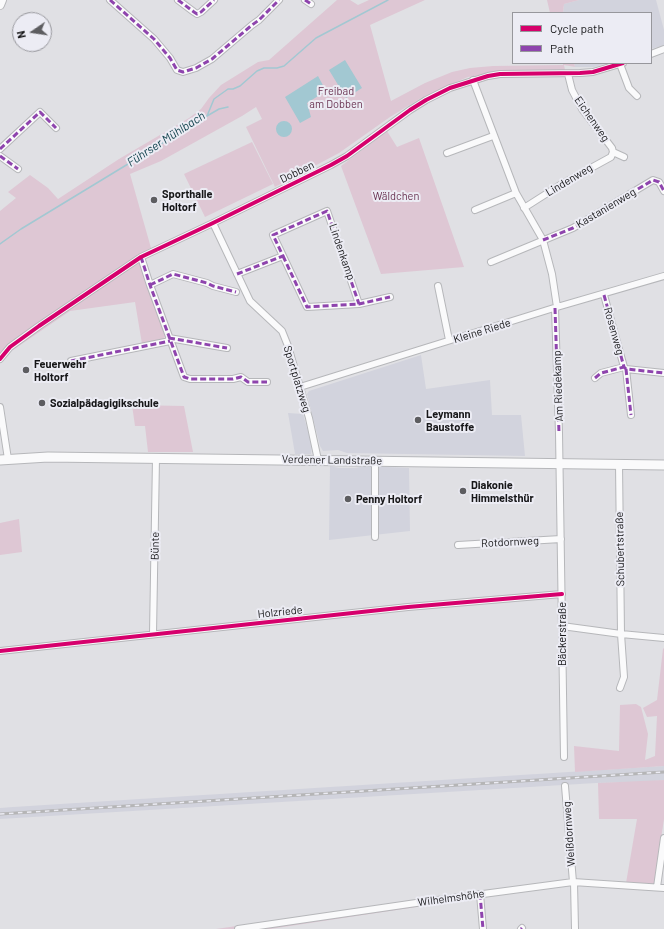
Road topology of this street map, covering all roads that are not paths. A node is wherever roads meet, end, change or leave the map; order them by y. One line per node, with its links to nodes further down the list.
1 (2, 0): 8 (street)
2 (110, 0): 5 (street)
3 (178, 0): 4 (street)
4 (214, 0)
5 (279, 0)
6 (305, 0): 7 (street)
7 (311, 4)
8 (0, 5)
9 (664, 49): 10 (street)
10 (652, 54)
11 (619, 64): 13 (street, Dobben)
12 (622, 64): 15 (street)
13 (568, 74): 14 (street, Dobben); 19 (street, Eichenweg)
14 (473, 80): 17 (street, Am Riedekamp); 28 (street, Dobben)
15 (637, 96)
16 (56, 128): 18 (street)
17 (493, 136): 20 (street); 25 (street, Am Riedekamp)
18 (0, 149)
19 (612, 152): 22 (street, Eichenweg); 26 (street, Lindenweg)
20 (447, 153)
21 (0, 156): 23 (street)
22 (624, 156)
23 (18, 169)
24 (664, 192): 29 (street, Kastanienweg)
25 (516, 193): 26 (street, Am Riedekamp); 27 (street)
26 (524, 208): 29 (street, Am Riedekamp)
27 (475, 210)
28 (213, 223): 31 (street, Dobben); 33 (street, Sportplatzweg)
29 (543, 240): 32 (street); 41 (street, Am Riedekamp)
30 (283, 256): 33 (street); 40 (street, Lindenkamp); 40 (street, Lindenkamp)
31 (142, 257): 35 (street); 45 (street, Dobben)
32 (491, 262)
33 (237, 274): 51 (street, Sportplatzweg)
34 (664, 276): 38 (street, Kleine Riede)
35 (150, 285): 37 (street); 42 (street)
36 (438, 286): 43 (street)
37 (236, 292)
38 (604, 294): 41 (street, Kleine Riede); 47 (street, Rosenweg)
39 (390, 296): 40 (street, Lindenkamp)
40 (359, 304)
41 (556, 308): 43 (street, Kleine Riede); 58 (street, Am Riedekamp)
42 (169, 340): 44 (street); 46 (street); 50 (street)
43 (449, 340): 51 (street, Kleine Riede)
44 (227, 348)
45 (0, 359)
46 (71, 361)
47 (625, 368): 48 (street, Rosenweg); 49 (street, Rosenweg); 53 (street, Rosenweg)
48 (664, 373)
49 (595, 378)
50 (267, 382)
51 (300, 387): 56 (street, Sportplatzweg)
52 (0, 407): 55 (street)
53 (631, 415)
54 (156, 458): 55 (main road, Verdener Landstraße); 56 (main road, Verdener Landstraße); 66 (street, Bünte)
55 (4, 460)
56 (318, 460): 57 (main road, Verdener Landstraße)
57 (375, 461): 58 (main road, Verdener Landstraße); 61 (street)
58 (559, 464): 59 (main road, Verdener Landstraße); 62 (street, Bäckerstraße)
59 (619, 464): 60 (main road, Verdener Landstraße); 67 (street, Schubertstraße)
60 (664, 465)
61 (375, 537)
62 (561, 539): 63 (street, Rotdornweg); 64 (street, Bäckerstraße)
63 (458, 544)
64 (562, 594): 65 (street, Bäckerstraße); 66 (street, Holzriede)
65 (562, 626): 67 (street); 71 (street, Bäckerstraße)
66 (153, 634): 69 (street, Holzriede)
67 (621, 634): 68 (street); 70 (street, Schubertstraße)
68 (664, 638)
69 (0, 651)
70 (620, 688)
71 (564, 757)
72 (565, 786): 74 (street, Weißdornweg)
73 (664, 838): 75 (street)
74 (573, 882): 75 (street, Wilhelmshöhe); 77 (street, Wilhelmshöhe); 80 (street, Weißdornweg)
75 (657, 887): 76 (street, Wilhelmshöhe)
76 (664, 888)
77 (480, 894): 78 (street, Wilhelmshöhe); 79 (street)
78 (238, 929)
79 (483, 929)
80 (575, 929)

